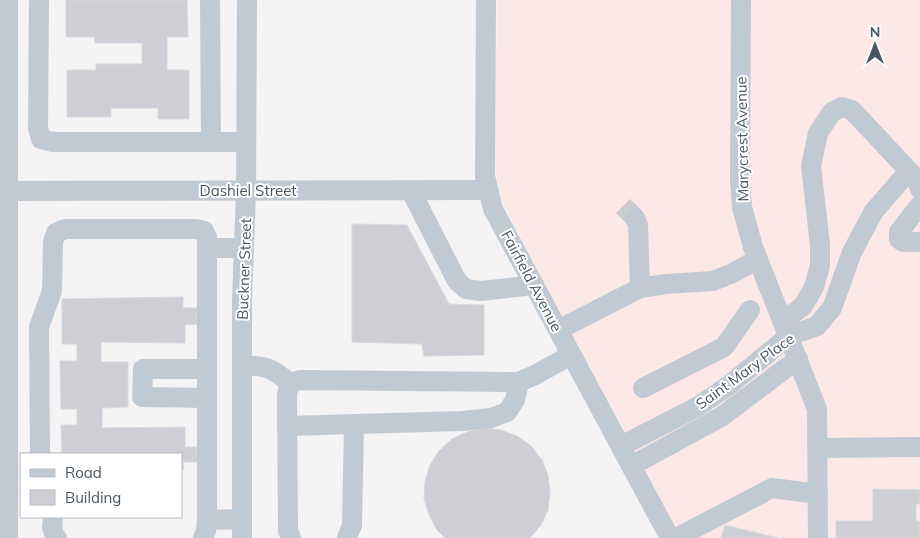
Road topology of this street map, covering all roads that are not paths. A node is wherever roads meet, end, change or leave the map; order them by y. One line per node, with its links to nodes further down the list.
1 (8, 0): 11 (street)
2 (40, 0): 7 (street)
3 (210, 0): 7 (street)
4 (247, 0): 8 (street, Buckner Street)
5 (486, 0): 14 (street, Fairfield Avenue)
6 (741, 0): 20 (street, Marycrest Avenue)
7 (211, 142): 8 (street)
8 (246, 142): 12 (street, Buckner Street)
9 (909, 171): 10 (street); 24 (street, Saint Mary Place); 24 (street)
10 (920, 189)
11 (8, 190): 12 (street, Dashiel Street); 45 (street)
12 (246, 190): 13 (street, Dashiel Street); 19 (street, Buckner Street)
13 (411, 190): 14 (street, Dashiel Street); 21 (street)
14 (488, 190): 21 (street, Fairfield Avenue)
15 (920, 206): 17 (street)
16 (634, 218): 22 (street)
17 (920, 242)
18 (207, 248): 19 (street); 29 (street); 39 (street)
19 (244, 248): 28 (street, Buckner Street)
20 (758, 259): 22 (street); 24 (street, Marycrest Avenue)
21 (534, 285): 25 (street, Fairfield Avenue)
22 (640, 288): 25 (street)
23 (750, 310): 32 (street)
24 (786, 329): 27 (street, Marycrest Avenue); 36 (street, Saint Mary Place)
25 (558, 330): 26 (street, Fairfield Avenue)
26 (571, 355): 30 (street); 36 (street, Fairfield Avenue)
27 (798, 359): 38 (street, Marycrest Avenue); 40 (street, Saint Mary Place)
28 (242, 365): 31 (street); 44 (street, Buckner Street)
29 (207, 369): 33 (street); 33 (street)
30 (519, 382): 31 (street); 34 (street)
31 (290, 383): 35 (street)
32 (643, 388)
33 (207, 398): 43 (street)
34 (354, 424): 35 (street); 48 (street)
35 (287, 426): 47 (street)
36 (621, 446): 40 (street, Fairfield Avenue)
37 (920, 447): 38 (street)
38 (818, 448): 41 (street, Marycrest Avenue)
39 (40, 453)
40 (632, 466): 49 (street, Fairfield Avenue)
41 (818, 494): 50 (street); 51 (street, Marycrest Avenue)
42 (53, 518): 46 (street)
43 (205, 529): 44 (street)
44 (242, 529)
45 (8, 538)
46 (57, 538)
47 (291, 538)
48 (347, 538)
49 (670, 538)
50 (676, 538)
51 (818, 538)

